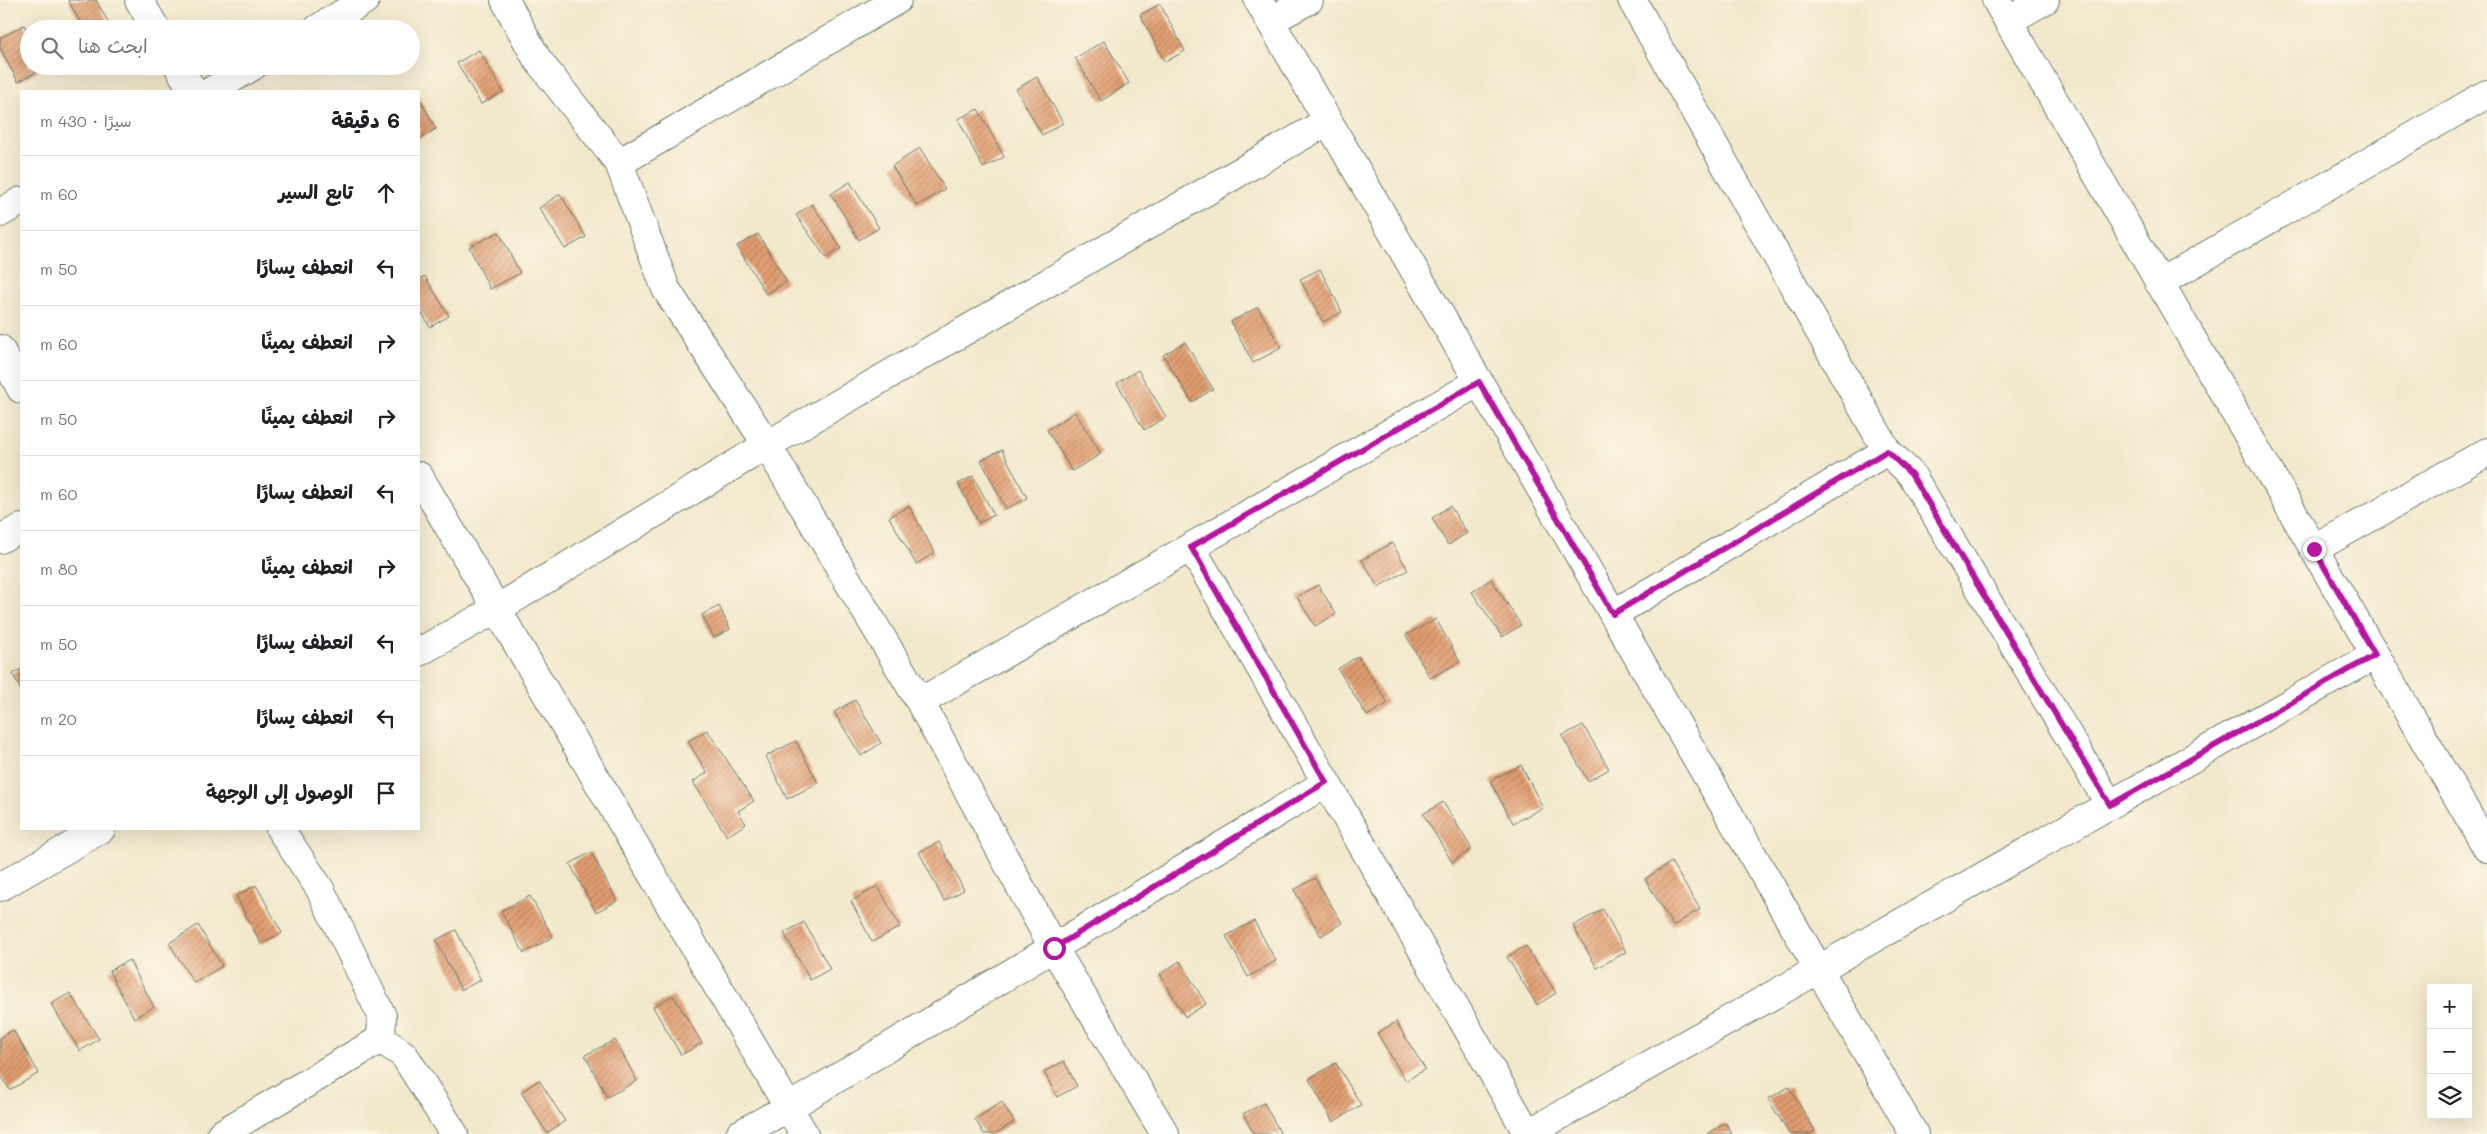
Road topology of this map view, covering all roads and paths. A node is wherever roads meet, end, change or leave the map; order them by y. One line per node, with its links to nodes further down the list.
1 (139, 0): 11 (street)
2 (365, 0): 12 (street)
3 (505, 0): 19 (street)
4 (897, 0): 8 (street)
5 (1309, 0): 9 (street)
6 (1632, 0): 27 (street)
7 (2045, 0): 10 (street)
8 (868, 7): 19 (street)
9 (1264, 11): 18 (street)
10 (2002, 11): 22 (street)
11 (151, 20)
12 (332, 20)
13 (183, 75): 15 (street)
14 (238, 75): 16 (street)
15 (192, 90)
16 (213, 90)
17 (2487, 94): 22 (street)
18 (1328, 121): 24 (street); 26 (street)
19 (619, 163): 26 (street)
20 (20, 202): 21 (street)
21 (0, 213)
22 (2159, 283): 33 (street)
23 (0, 349): 25 (street)
24 (1479, 382): 32 (street); 35 (street)
25 (20, 387)
26 (767, 445): 34 (street); 38 (street)
27 (1887, 451): 35 (street); 40 (street)
28 (2487, 452): 33 (street)
29 (420, 478): 34 (street)
30 (20, 529): 31 (street)
31 (0, 539)
32 (1191, 547): 38 (street); 39 (street)
33 (2314, 549): 37 (street)
34 (497, 609): 36 (street); 48 (street)
35 (1613, 614): 46 (street)
36 (420, 651)
37 (2375, 655): 40 (street); 43 (street)
38 (920, 702): 45 (street)
39 (1326, 782): 45 (street); 54 (street)
40 (2110, 805): 46 (street)
41 (99, 830): 44 (street)
42 (281, 830): 47 (street)
43 (2487, 848)
44 (0, 887)
45 (1054, 948): 48 (street); 53 (street)
46 (1818, 969): 54 (street); 55 (street)
47 (381, 1039): 49 (street); 50 (street)
48 (789, 1107): 51 (street); 52 (street)
49 (221, 1134)
50 (454, 1134)
51 (740, 1134)
52 (804, 1134)
53 (1166, 1134)
54 (1528, 1134)
55 (1914, 1134)

